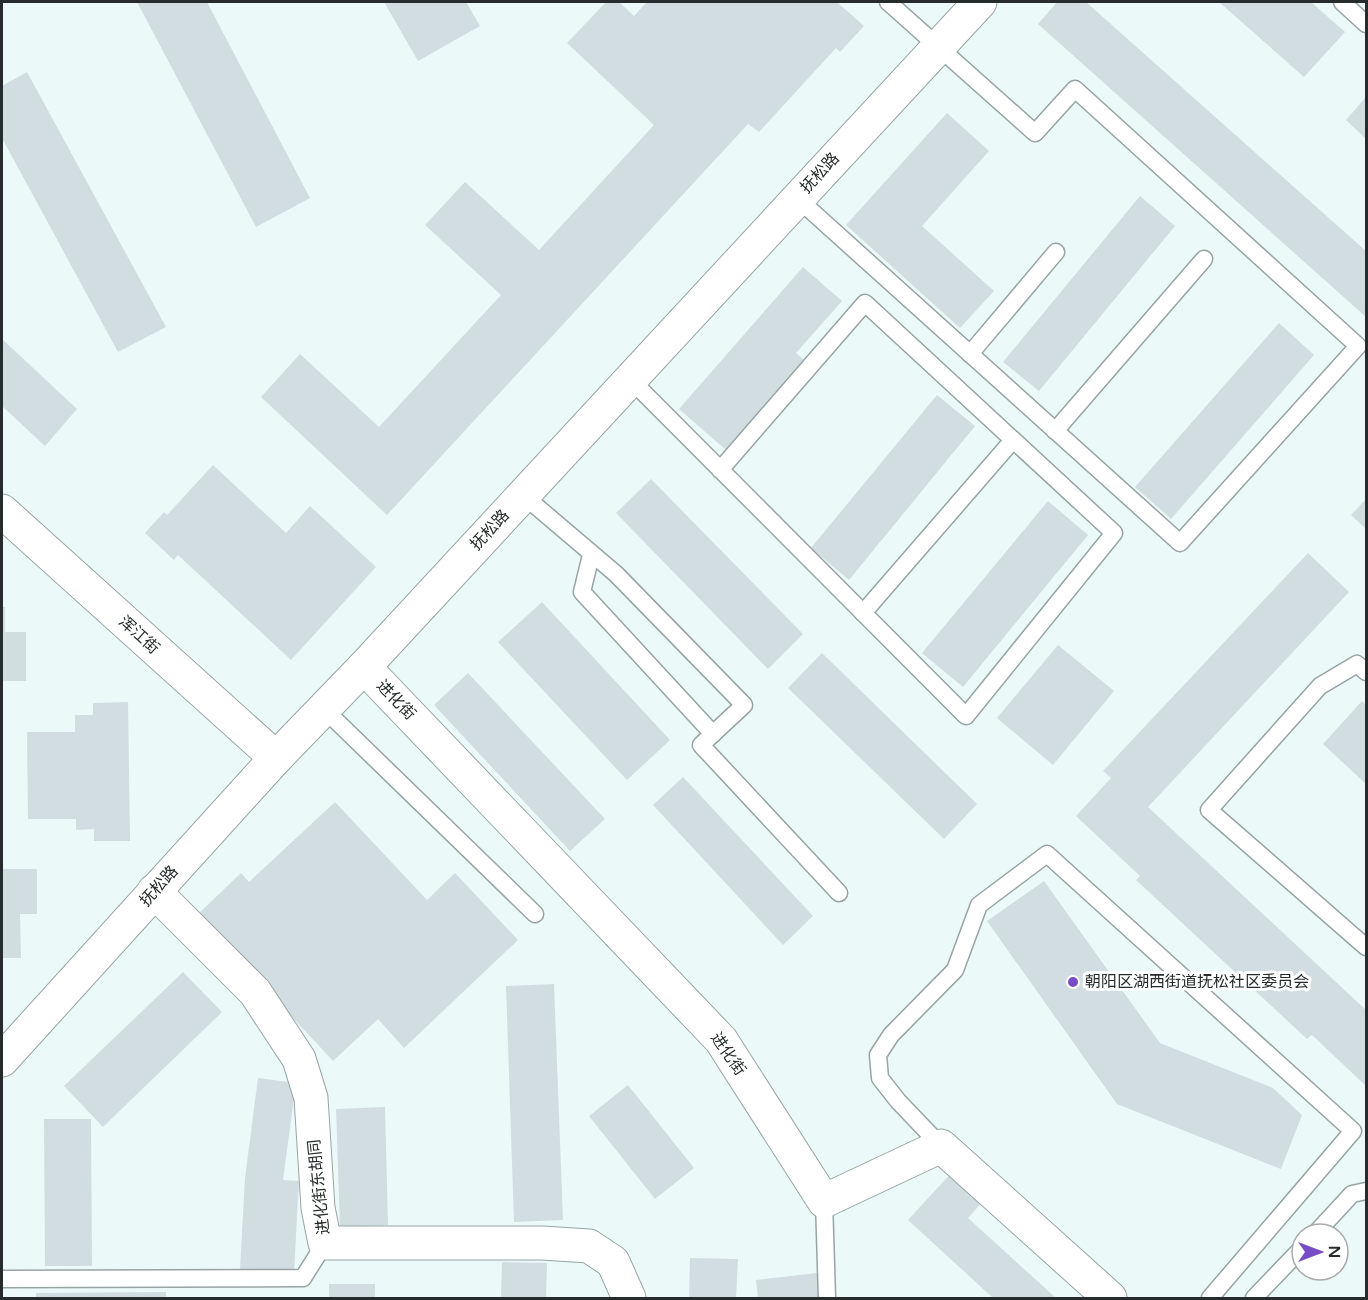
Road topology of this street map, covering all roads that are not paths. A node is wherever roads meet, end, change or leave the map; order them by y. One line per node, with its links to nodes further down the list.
1 (888, 2): 5 (lane)
2 (1341, 2): 4 (lane)
3 (976, 3): 5 (street, 抚松路)
4 (1366, 24)
5 (937, 47): 6 (street, 抚松路); 11 (lane)
6 (797, 198): 9 (lane); 10 (street, 抚松路)
7 (1056, 252): 9 (lane)
8 (1204, 259): 11 (lane)
9 (970, 354): 11 (lane)
10 (630, 380): 13 (lane); 14 (street, 抚松路)
11 (1055, 431)
12 (1013, 440): 13 (lane); 17 (lane); 17 (lane)
13 (720, 470): 17 (lane)
14 (523, 495): 16 (lane); 19 (street, 抚松路)
15 (2, 511): 22 (street, 浑江街)
16 (591, 555): 21 (lane); 21 (lane)
17 (863, 613)
18 (1363, 664): 26 (lane)
19 (364, 667): 20 (street, 抚松路); 30 (street, 进化街)
20 (324, 709): 22 (street, 抚松路); 25 (lane)
21 (712, 734): 24 (lane)
22 (276, 758): 23 (street, 抚松路)
23 (154, 891): 27 (street, 抚松路); 32 (street, 进化街东胡同)
24 (839, 893)
25 (535, 914)
26 (1366, 947)
27 (2, 1060)
28 (941, 1146): 30 (street); 37 (street); 38 (lane)
29 (1366, 1191): 31 (lane)
30 (824, 1201): 36 (lane)
31 (1326, 1222)
32 (326, 1243): 34 (lane); 35 (street, 进化街东胡同)
33 (1290, 1261): 39 (lane)
34 (2, 1279)
35 (629, 1299)
36 (827, 1299)
37 (1110, 1299)
38 (1210, 1299)
39 (1254, 1299)

